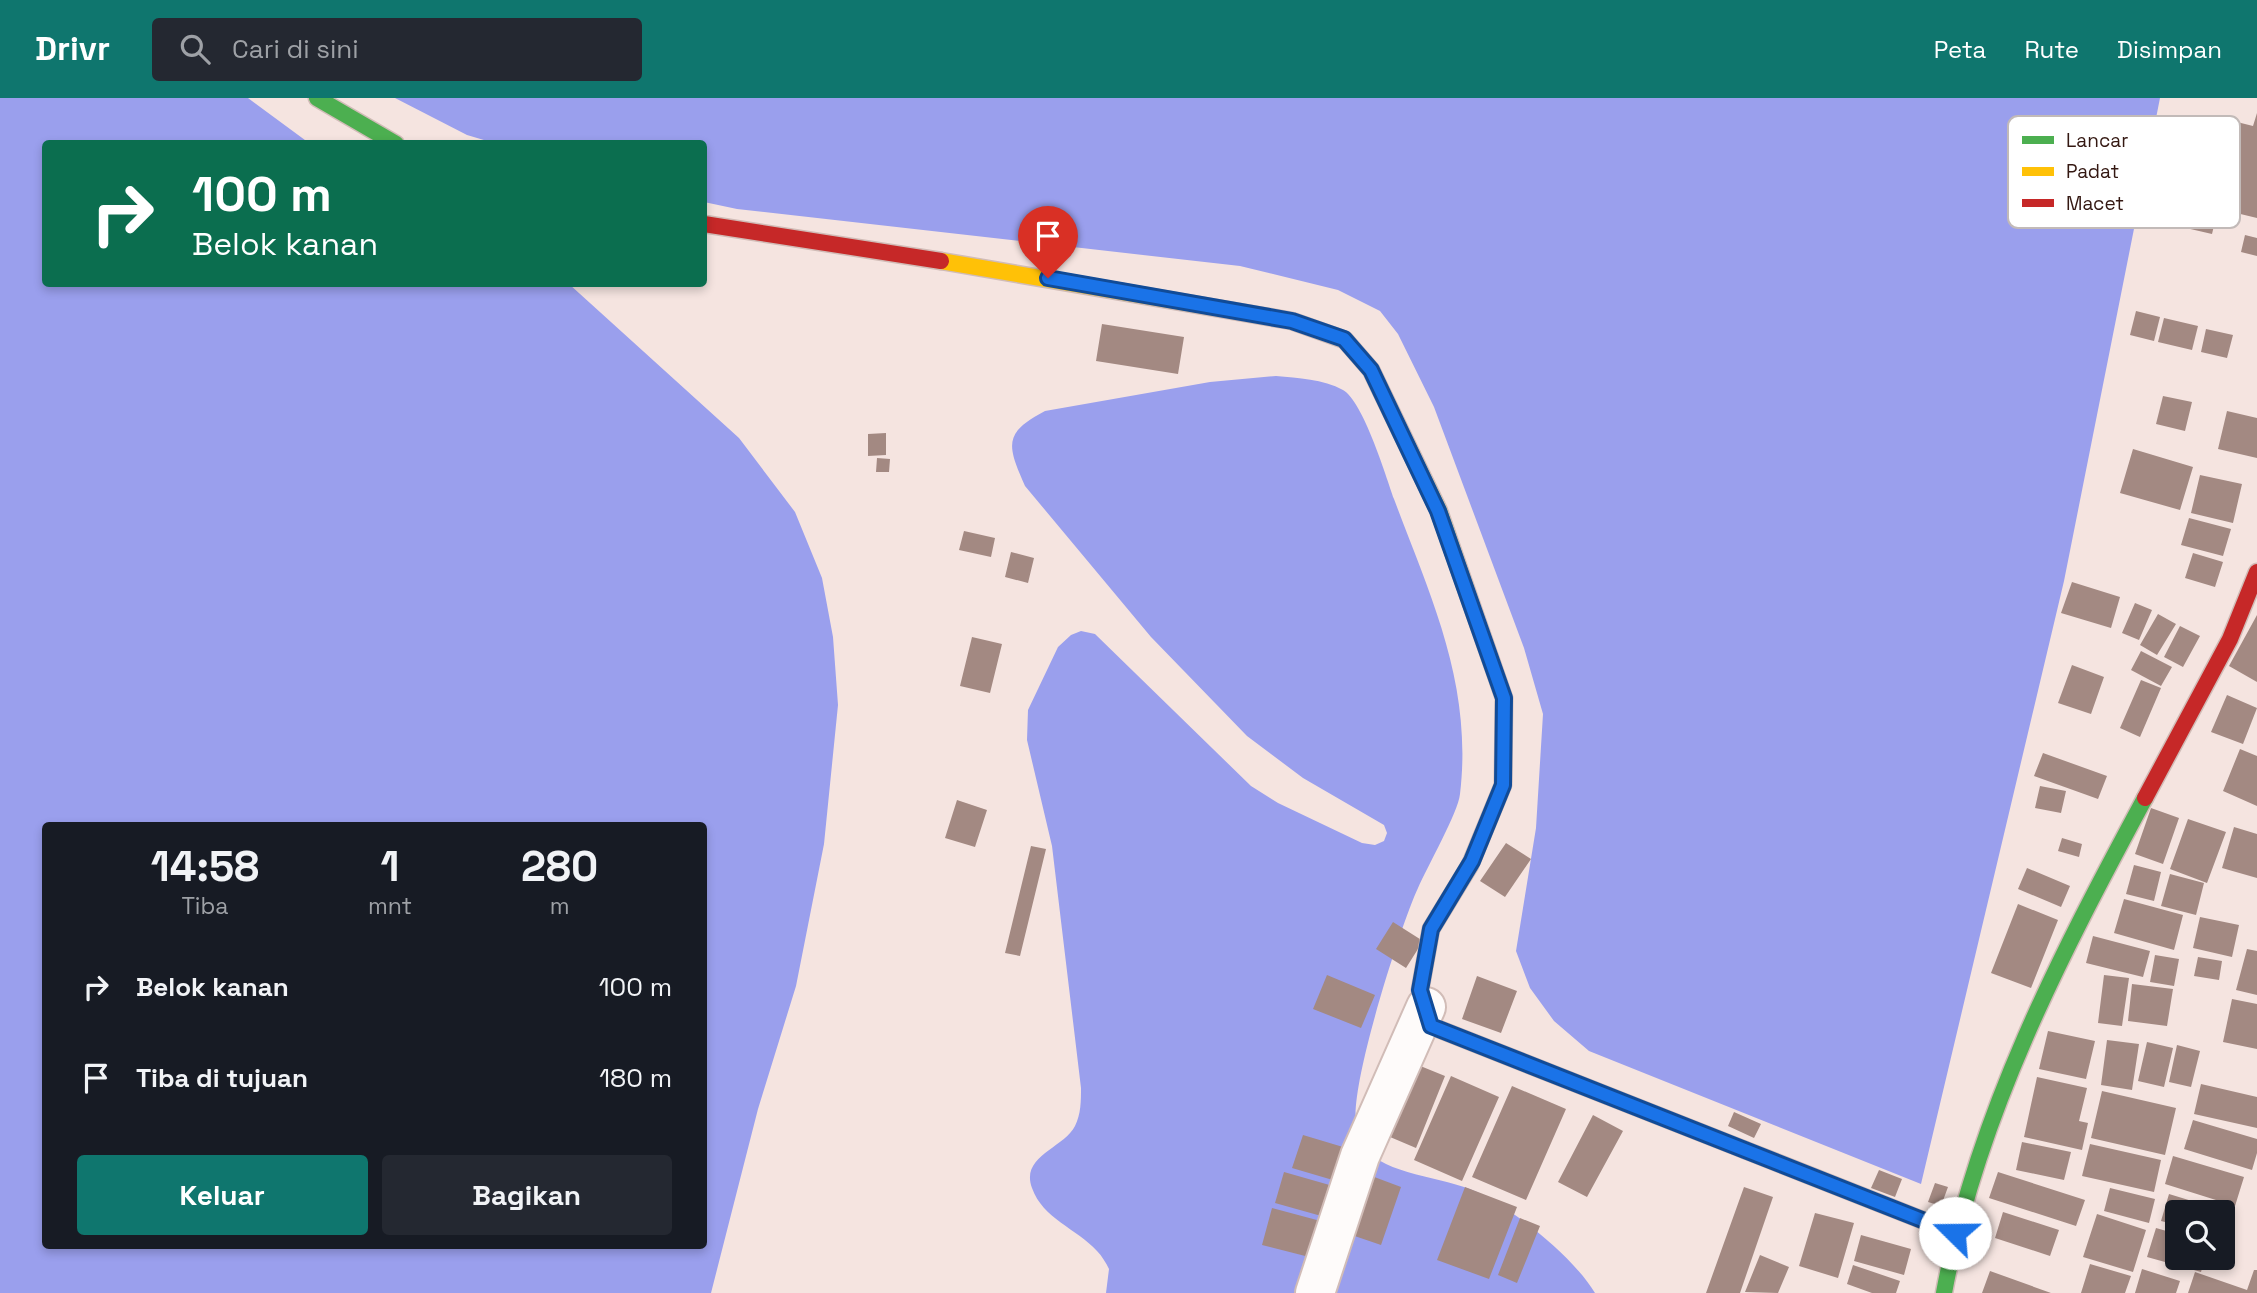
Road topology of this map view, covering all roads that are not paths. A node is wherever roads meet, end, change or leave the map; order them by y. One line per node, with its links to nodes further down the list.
1 (317, 98): 2 (street)
2 (389, 140)
3 (707, 224): 5 (street)
4 (2257, 572): 6 (street)
5 (1426, 1007): 6 (street); 7 (street)
6 (1955, 1233): 8 (street)
7 (1315, 1293)
8 (1944, 1293)

